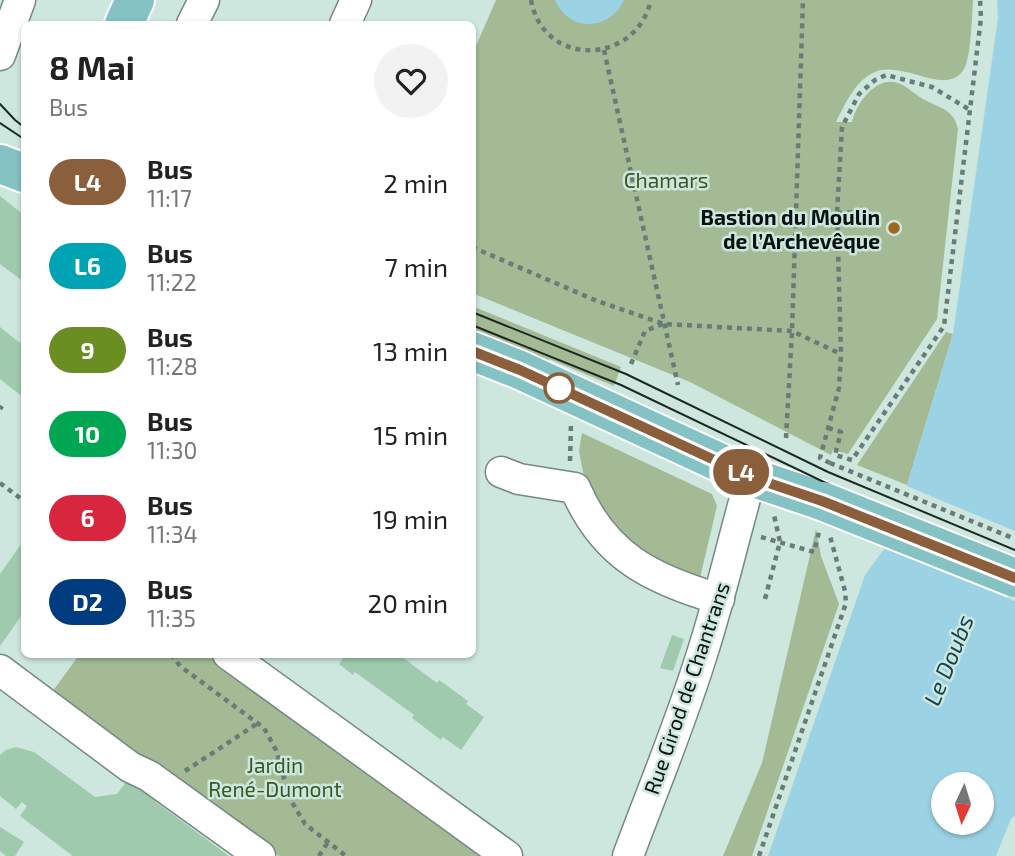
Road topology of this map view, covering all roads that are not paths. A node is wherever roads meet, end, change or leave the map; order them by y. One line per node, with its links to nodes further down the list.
1 (20, 0): 10 (street)
2 (135, 0): 6 (main road)
3 (160, 0): 7 (main road)
4 (204, 0): 8 (street)
5 (356, 0): 9 (street)
6 (125, 21)
7 (150, 21)
8 (194, 21)
9 (346, 21)
10 (0, 55)
11 (21, 151): 12 (main road)
12 (0, 152)
13 (0, 164): 14 (main road)
14 (21, 172)
15 (476, 353): 17 (main road)
16 (501, 472): 19 (street)
17 (751, 477): 18 (main road, bridge); 19 (street, Rue Girod de Chantrans)
18 (1015, 578)
19 (719, 599): 24 (street, Rue Girod de Chantrans)
20 (234, 658): 23 (street)
21 (9, 673): 22 (street)
22 (260, 856)
23 (507, 856)
24 (628, 856)

